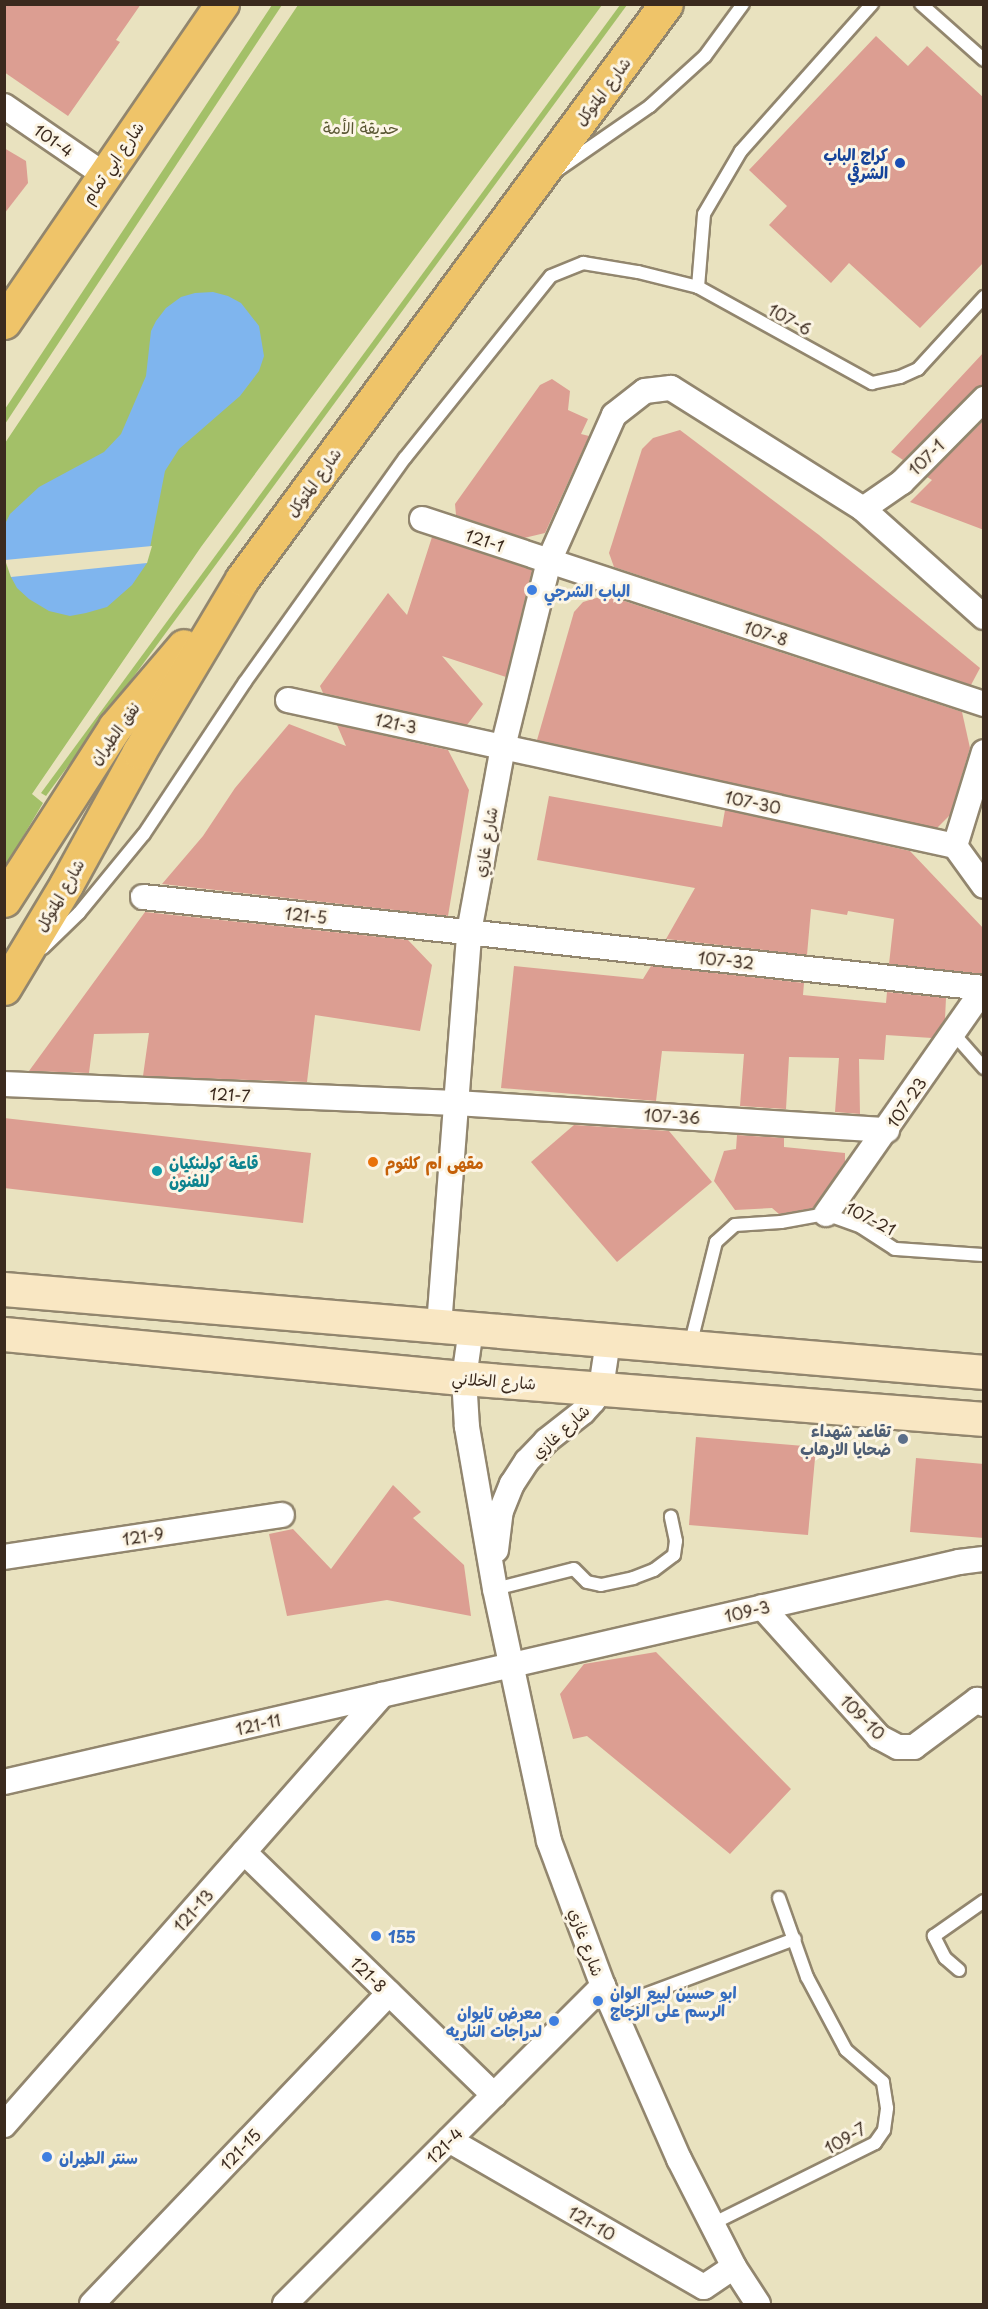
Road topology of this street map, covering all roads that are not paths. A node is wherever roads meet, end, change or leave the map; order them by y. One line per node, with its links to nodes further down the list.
1 (222, 4): 8 (main road, شارع ابي تمام)
2 (666, 4): 9 (main road, شارع المتوكل)
3 (743, 4): 9 (lane)
4 (872, 4): 10 (lane)
5 (921, 4): 6 (lane)
6 (984, 60)
7 (4, 106): 8 (street, 101-4)
8 (103, 174): 12 (main road, شارع ابي تمام)
9 (530, 188): 17 (main road, شارع المتوكل)
10 (698, 287): 11 (lane, 107-6); 28 (lane, 107-6)
11 (984, 297)
12 (4, 322)
13 (984, 399): 14 (street, 107-1)
14 (863, 509): 16 (street, شارع غازي); 18 (street)
15 (422, 519): 16 (street, 121-1)
16 (549, 561): 20 (street, 107-8); 21 (street, شارع غازي)
17 (242, 579): 26 (main road, نفق الطيران); 28 (main road, شارع المتوكل)
18 (984, 617)
19 (288, 700): 21 (street, 121-3)
20 (984, 704)
21 (503, 747): 23 (street, 107-30); 27 (street, شارع غازي)
22 (984, 752): 23 (street)
23 (955, 846): 24 (street)
24 (984, 886)
25 (143, 897): 27 (street, 121-5)
26 (4, 900)
27 (468, 932): 29 (street, 107-32); 33 (street, شارع غازي)
28 (7, 984)
29 (983, 988): 30 (street, 107-23)
30 (953, 1033): 31 (lane); 34 (street, 107-23)
31 (984, 1068)
32 (4, 1084): 33 (street, 121-7)
33 (456, 1103): 34 (street, 107-36); 38 (street, شارع غازي)
34 (887, 1130): 35 (street, 107-23)
35 (826, 1214): 36 (lane, 107-21); 41 (lane, 107-21)
36 (984, 1256)
37 (4, 1289): 38 (main road)
38 (455, 1328): 40 (main road); 43 (street, شارع غازي)
39 (4, 1334): 43 (main road, شارع الخلاني)
40 (608, 1341): 41 (main road); 44 (street, شارع غازي)
41 (690, 1347): 42 (main road)
42 (984, 1372)
43 (464, 1378): 44 (main road, شارع الخلاني); 50 (street, شارع غازي)
44 (601, 1388): 45 (main road, شارع الخلاني); 50 (street, شارع غازي)
45 (984, 1419)
46 (282, 1515): 48 (street, 121-9)
47 (671, 1517): 50 (lane)
48 (4, 1557)
49 (984, 1559): 51 (street, 109-3)
50 (495, 1589): 52 (street, شارع غازي)
51 (762, 1607): 52 (street, 109-3); 54 (street, 109-10)
52 (512, 1666): 53 (street, 121-11); 62 (street, شارع غازي)
53 (382, 1695): 55 (street, 121-11); 56 (street, 121-13)
54 (981, 1698)
55 (4, 1782)
56 (244, 1852): 61 (street, 121-8); 64 (street, 121-13)
57 (779, 1898): 59 (lane, 109-7)
58 (984, 1901): 60 (lane)
59 (795, 1939): 62 (lane); 66 (lane, 109-7)
60 (959, 1970)
61 (389, 1994): 63 (street, 121-8); 68 (street, 121-15)
62 (608, 1996): 63 (street, 121-4); 66 (street, شارع غازي)
63 (494, 2095): 65 (street, 121-4)
64 (4, 2125)
65 (449, 2140): 67 (street, 121-10); 69 (street, 121-4)
66 (712, 2224): 67 (street, شارع غازي)
67 (734, 2267): 70 (street, شارع غازي)
68 (92, 2304)
69 (285, 2304)
70 (758, 2304)

